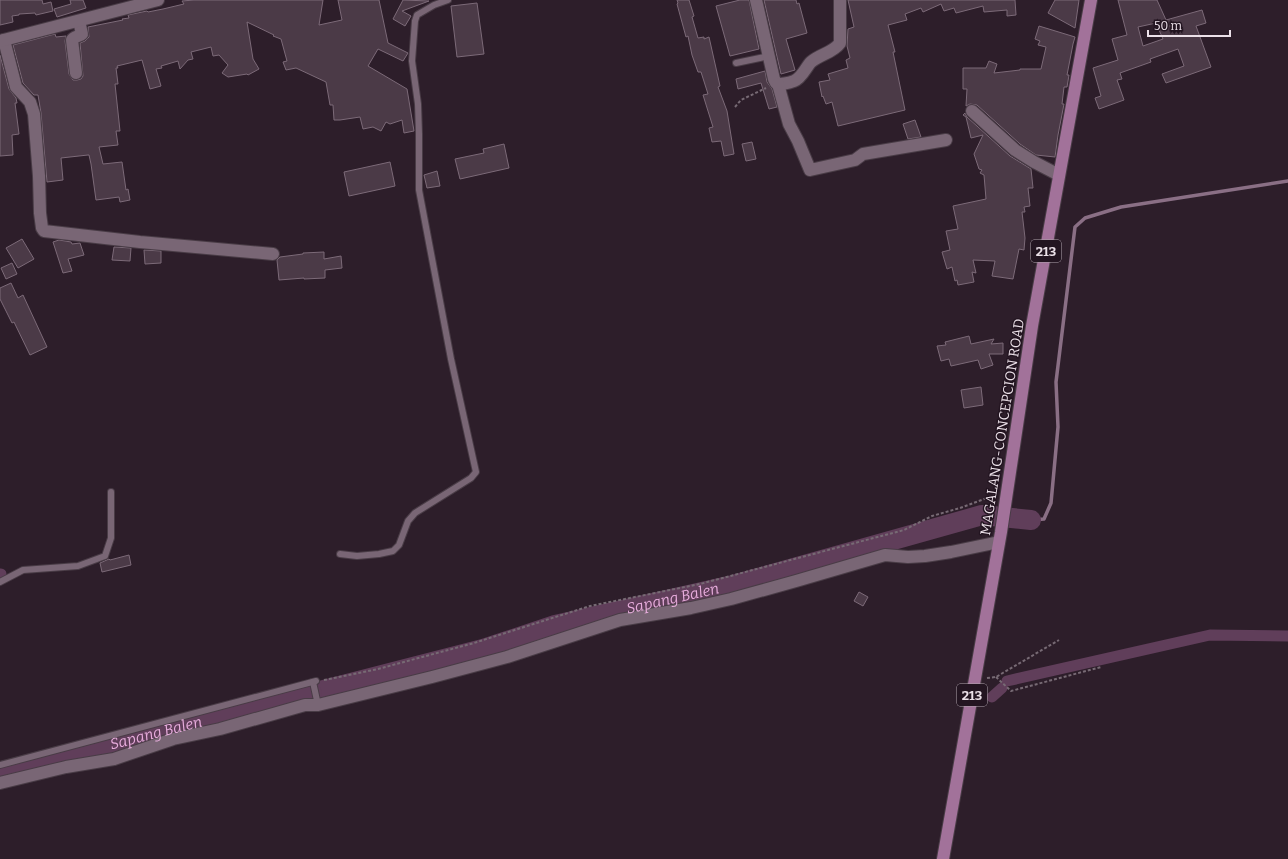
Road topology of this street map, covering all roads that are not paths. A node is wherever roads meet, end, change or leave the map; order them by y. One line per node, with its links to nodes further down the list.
1 (158, 0): 6 (street)
2 (448, 0): 19 (lane)
3 (756, 0): 9 (street)
4 (840, 0): 12 (street)
5 (1091, 0): 15 (main road, MAGALANG-CONCEPCION ROAD / 213)
6 (144, 2): 7 (street)
7 (79, 21): 8 (street); 11 (street)
8 (2, 41): 16 (street)
9 (769, 56): 10 (lane); 12 (street)
10 (736, 63)
11 (76, 73)
12 (777, 83): 14 (street)
13 (972, 111): 15 (street)
14 (946, 140)
15 (1060, 175): 18 (main road, MAGALANG-CONCEPCION ROAD / 213)
16 (273, 254)
17 (111, 492): 20 (lane)
18 (1000, 537): 21 (street); 24 (main road, MAGALANG-CONCEPCION ROAD / 213)
19 (340, 554)
20 (0, 582)
21 (318, 705): 22 (lane); 23 (street)
22 (0, 764)
23 (0, 783)
24 (943, 859)

